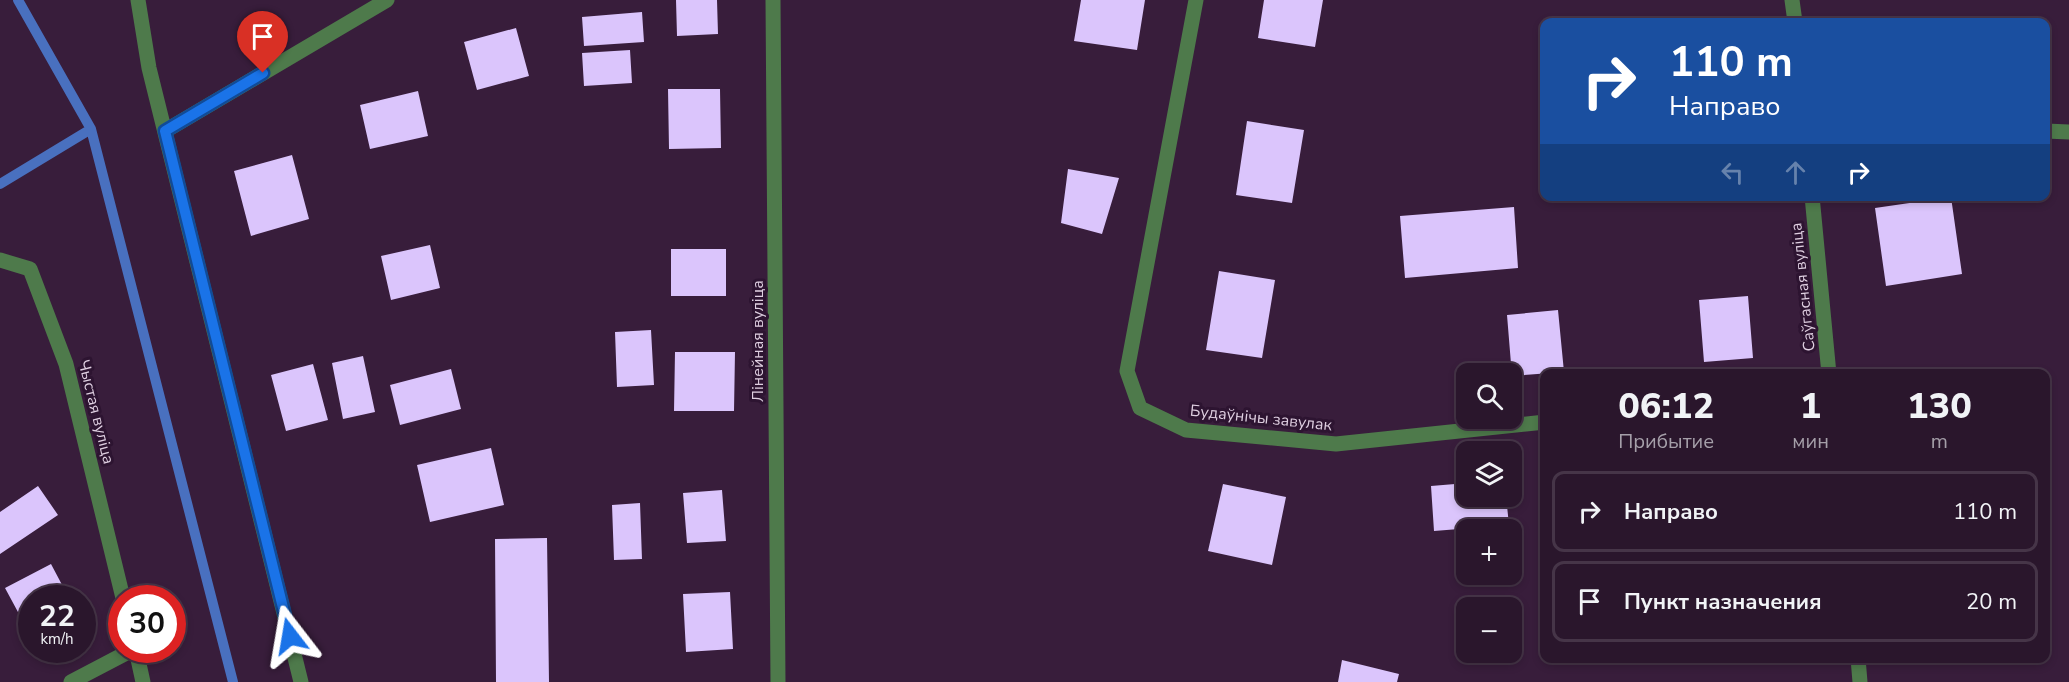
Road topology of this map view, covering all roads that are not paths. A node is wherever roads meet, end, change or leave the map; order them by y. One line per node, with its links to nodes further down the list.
1 (138, 0): 7 (street)
2 (387, 0): 7 (street)
3 (773, 0): 21 (street, Лінейная вуліца)
4 (1196, 0): 13 (street, Будаўнічы завулак)
5 (1792, 0): 6 (street)
6 (1794, 18)
7 (165, 131): 20 (street)
8 (2050, 131): 9 (street)
9 (2069, 132)
10 (1813, 201): 12 (street, Саўгасная вуліца)
11 (0, 260): 14 (street, Чыстая вуліца)
12 (1829, 369)
13 (1540, 423)
14 (120, 585)
15 (108, 663): 18 (street)
16 (138, 663): 19 (street)
17 (1858, 663): 22 (street)
18 (71, 682)
19 (143, 682)
20 (301, 682)
21 (778, 682)
22 (1860, 682)

